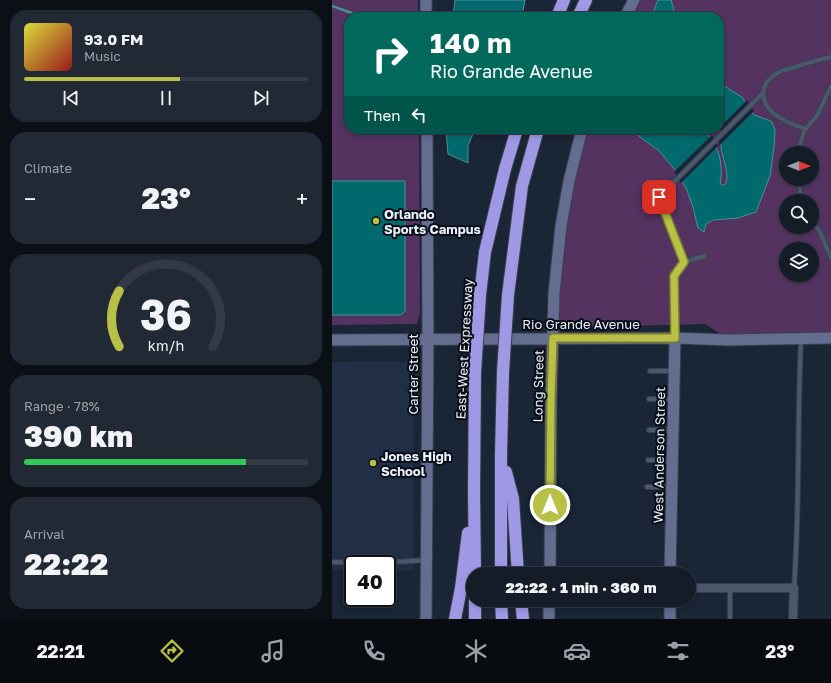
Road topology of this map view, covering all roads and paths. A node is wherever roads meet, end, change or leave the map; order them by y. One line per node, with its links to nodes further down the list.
1 (426, 0): 5 (street)
2 (564, 0): 6 (highway)
3 (586, 0): 7 (highway)
4 (634, 0): 8 (street)
5 (426, 12)
6 (559, 12)
7 (580, 12)
8 (628, 12)
9 (831, 57): 11 (lane)
10 (831, 86): 12 (lane)
11 (763, 93): 14 (lane); 15 (lane)
12 (824, 101): 13 (lane); 14 (lane)
13 (831, 102)
14 (806, 129): 21 (lane)
15 (724, 132)
16 (426, 134): 29 (street, Carter Street)
17 (516, 134): 43 (highway, East-West Expressway, bridge)
18 (537, 134): 38 (highway, bridge)
19 (581, 134): 26 (street, Long Street)
20 (722, 134): 25 (lane)
21 (800, 146)
22 (819, 231): 24 (lane)
23 (704, 256): 25 (lane)
24 (831, 258)
25 (684, 262): 27 (lane)
26 (553, 338): 27 (street, Rio Grande Avenue); 29 (street, Rio Grande Avenue); 49 (street, Long Street)
27 (675, 338): 30 (street, Rio Grande Avenue); 33 (street, West Anderson Street)
28 (831, 338): 30 (street, Rio Grande Avenue)
29 (428, 339): 31 (street, Rio Grande Avenue); 44 (street, Carter Street)
30 (801, 339): 53 (lane)
31 (332, 340)
32 (650, 371): 33 (lane)
33 (674, 371): 35 (street, West Anderson Street)
34 (649, 399): 35 (lane)
35 (674, 399): 37 (street, West Anderson Street)
36 (649, 430): 37 (lane)
37 (673, 430): 40 (street, West Anderson Street)
38 (501, 454): 47 (highway); 48 (highway)
39 (648, 460): 40 (lane)
40 (673, 461): 42 (street, West Anderson Street)
41 (647, 487): 42 (lane)
42 (672, 487): 50 (street, West Anderson Street)
43 (474, 493): 46 (highway, East-West Expressway); 60 (highway)
44 (427, 560): 45 (lane); 59 (street, Carter Street)
45 (332, 562)
46 (475, 567)
47 (501, 567)
48 (517, 567)
49 (550, 567)
50 (670, 567)
51 (696, 588): 52 (street)
52 (730, 588): 53 (street); 66 (lane)
53 (794, 588): 67 (street)
54 (475, 607): 61 (highway)
55 (502, 607): 62 (highway)
56 (522, 607): 63 (highway)
57 (549, 607): 64 (street)
58 (670, 607): 65 (street)
59 (426, 619)
60 (455, 619)
61 (475, 619)
62 (502, 619)
63 (523, 619)
64 (549, 619)
65 (670, 619)
66 (730, 619)
67 (793, 619)

